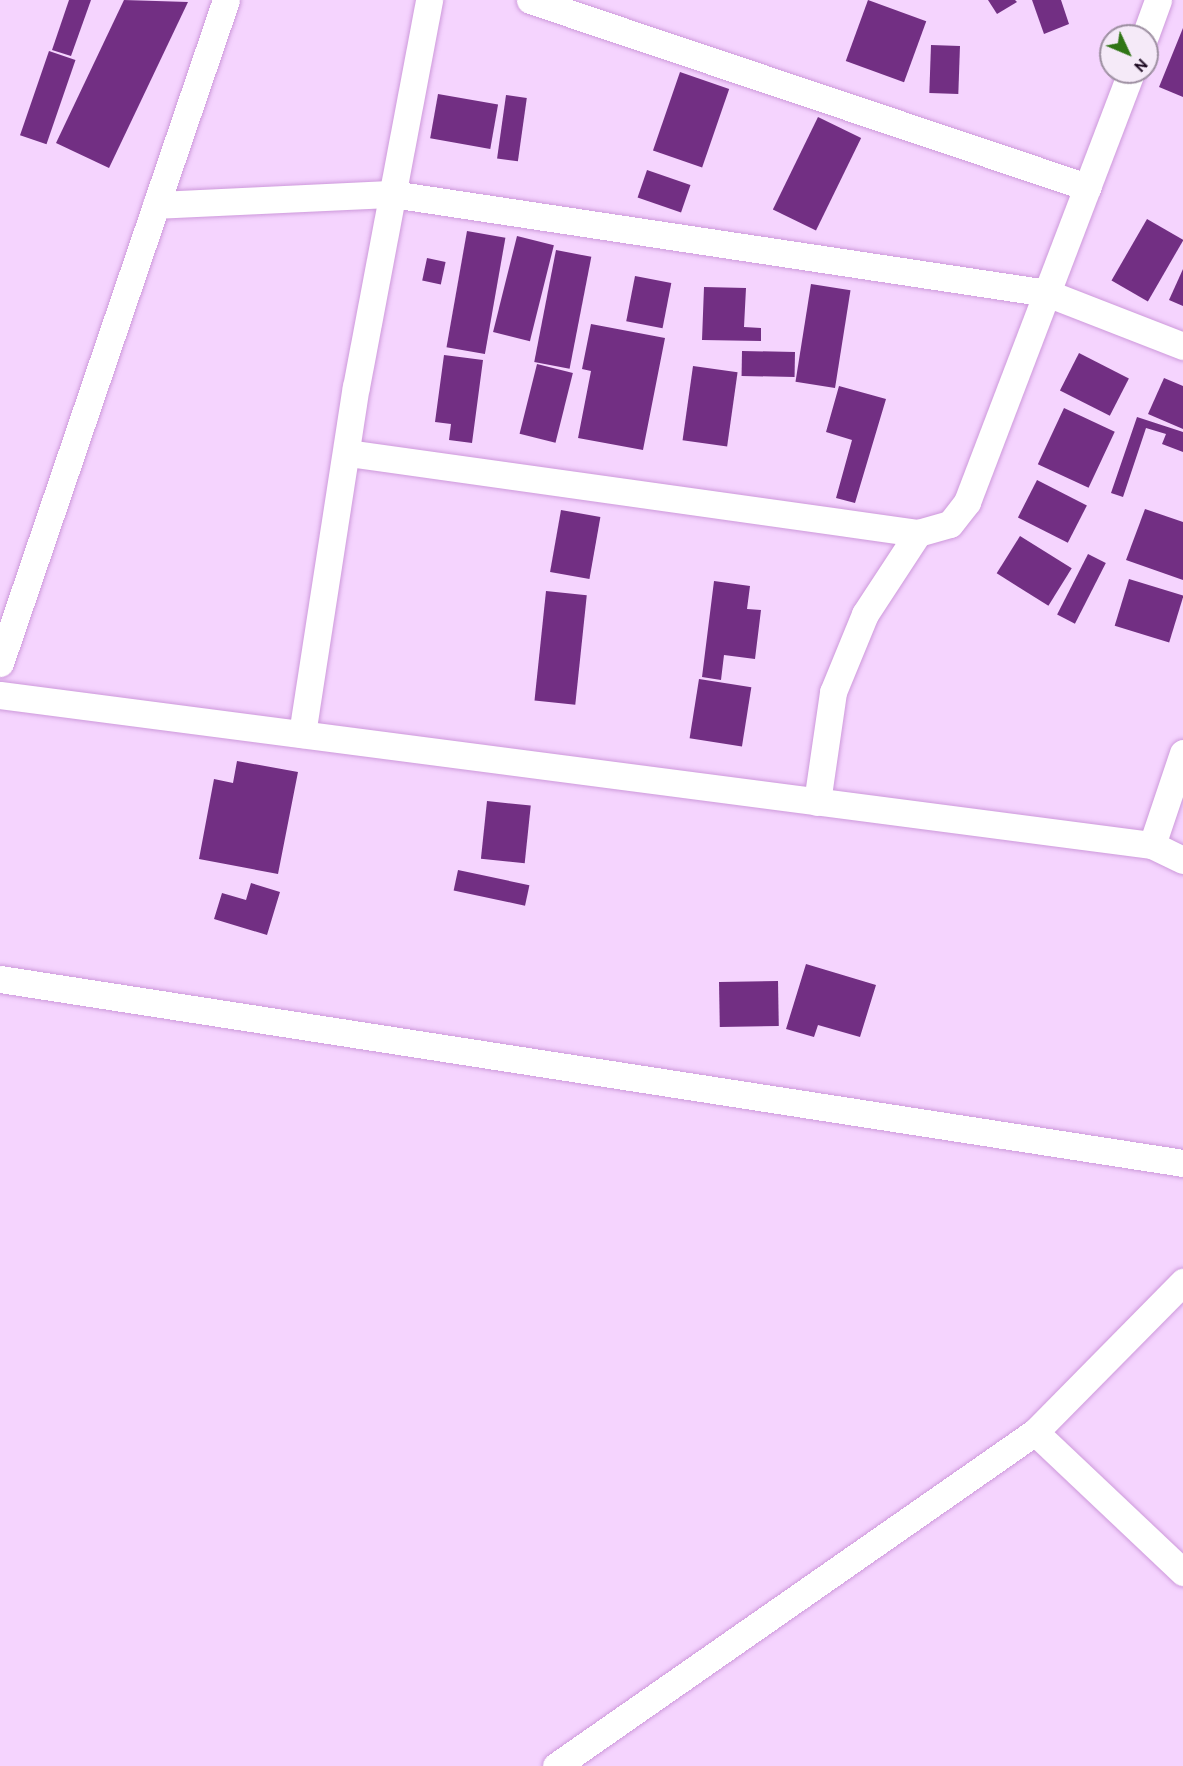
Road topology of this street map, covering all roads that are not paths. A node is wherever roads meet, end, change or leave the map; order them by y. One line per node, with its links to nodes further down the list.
1 (226, 0): 9 (street)
2 (429, 0): 8 (street)
3 (530, 0): 7 (street)
4 (1158, 0): 5 (street)
5 (1149, 24)
6 (1126, 84): 7 (street)
7 (1087, 187): 10 (street)
8 (392, 194): 9 (street); 10 (street); 12 (street)
9 (156, 205): 14 (street)
10 (1047, 293): 11 (street); 13 (street)
11 (1183, 346)
12 (348, 453): 13 (street); 16 (street)
13 (918, 533): 18 (street)
14 (0, 663)
15 (0, 696): 16 (street)
16 (302, 734): 18 (street)
17 (1183, 753): 19 (street)
18 (817, 802): 19 (street)
19 (1152, 845): 20 (street)
20 (1183, 860)
21 (0, 979): 22 (street)
22 (1183, 1163)
23 (1183, 1282): 24 (street)
24 (1035, 1432): 25 (street); 26 (street)
25 (1183, 1572)
26 (556, 1766)

